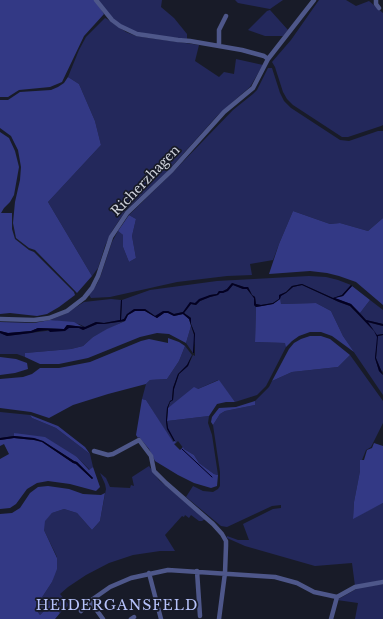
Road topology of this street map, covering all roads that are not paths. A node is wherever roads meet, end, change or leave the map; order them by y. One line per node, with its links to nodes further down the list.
1 (96, 0): 6 (street)
2 (314, 0): 7 (street, Richerzhagen)
3 (376, 0): 4 (street)
4 (379, 8)
5 (226, 16): 6 (street)
6 (219, 46): 7 (street)
7 (268, 59): 8 (street, Richerzhagen)
8 (0, 319)
9 (94, 451): 12 (street)
10 (197, 571): 11 (street); 12 (street); 17 (street)
11 (149, 573): 15 (street); 19 (street)
12 (225, 573): 14 (street); 20 (street)
13 (383, 582): 14 (street)
14 (337, 597): 21 (street)
15 (90, 601): 16 (street); 18 (street)
16 (81, 611)
17 (200, 616)
18 (104, 619)
19 (161, 619)
20 (219, 619)
21 (331, 619)

